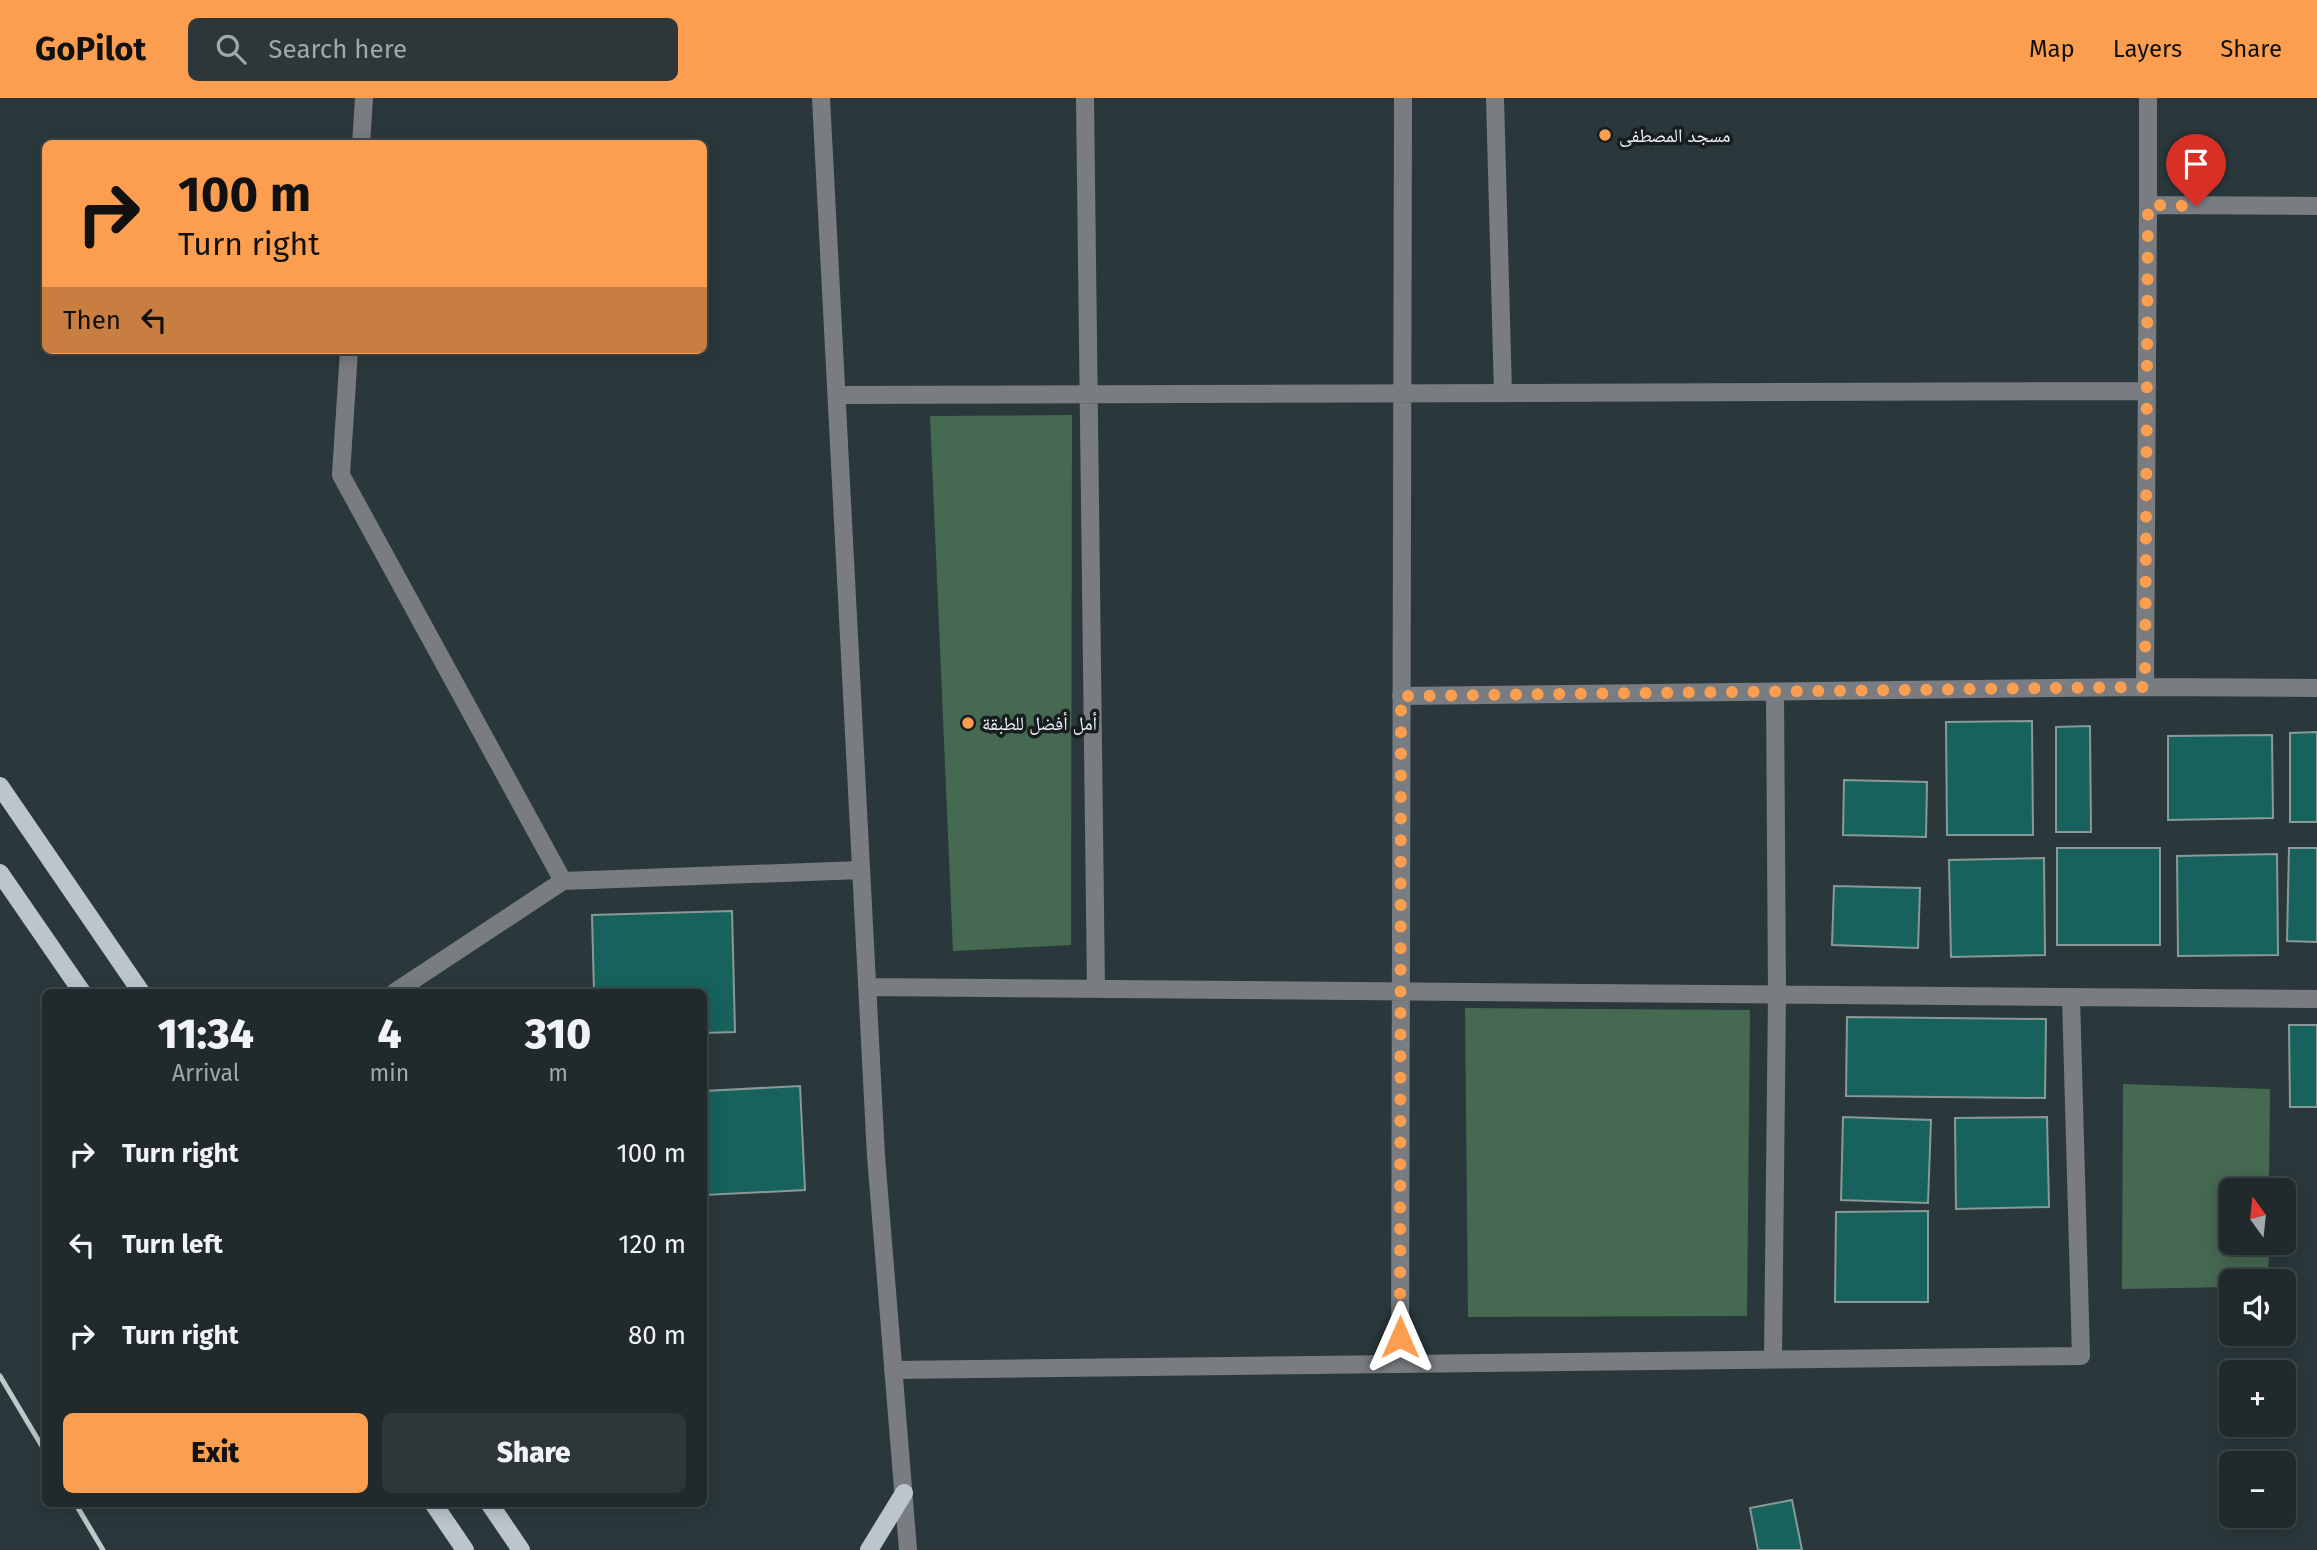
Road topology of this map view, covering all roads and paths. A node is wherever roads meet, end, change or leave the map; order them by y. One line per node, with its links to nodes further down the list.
1 (364, 98): 7 (street)
2 (821, 98): 15 (street)
3 (1085, 98): 14 (street)
4 (1403, 98): 12 (street)
5 (1495, 98): 13 (street)
6 (2148, 98): 8 (street)
7 (361, 140)
8 (2148, 205): 9 (street); 11 (street)
9 (2317, 206)
10 (349, 354): 23 (street)
11 (2146, 391): 13 (street); 16 (street)
12 (1401, 393): 13 (street); 14 (street); 19 (street)
13 (1503, 393)
14 (1087, 394): 15 (street); 28 (street)
15 (836, 395): 21 (street)
16 (2145, 687): 17 (street); 18 (street)
17 (2317, 688)
18 (1775, 692): 19 (street); 30 (street)
19 (1401, 696): 29 (street)
20 (0, 786): 26 (main road)
21 (861, 870): 23 (street); 24 (street)
22 (0, 873): 25 (main road)
23 (563, 881): 27 (street)
24 (867, 987): 28 (street); 35 (street)
25 (80, 989)
26 (139, 989)
27 (400, 989)
28 (1096, 989): 29 (street)
29 (1402, 991): 30 (street); 34 (street)
30 (1777, 994): 31 (street); 33 (street)
31 (2071, 997): 32 (street); 33 (street)
32 (2317, 999)
33 (1773, 1359): 34 (street)
34 (1400, 1363): 35 (street)
35 (893, 1370): 36 (street)
36 (904, 1493): 41 (main road); 42 (street)
37 (436, 1507): 39 (main road)
38 (492, 1507): 40 (main road)
39 (465, 1550)
40 (521, 1550)
41 (869, 1550)
42 (908, 1550)

